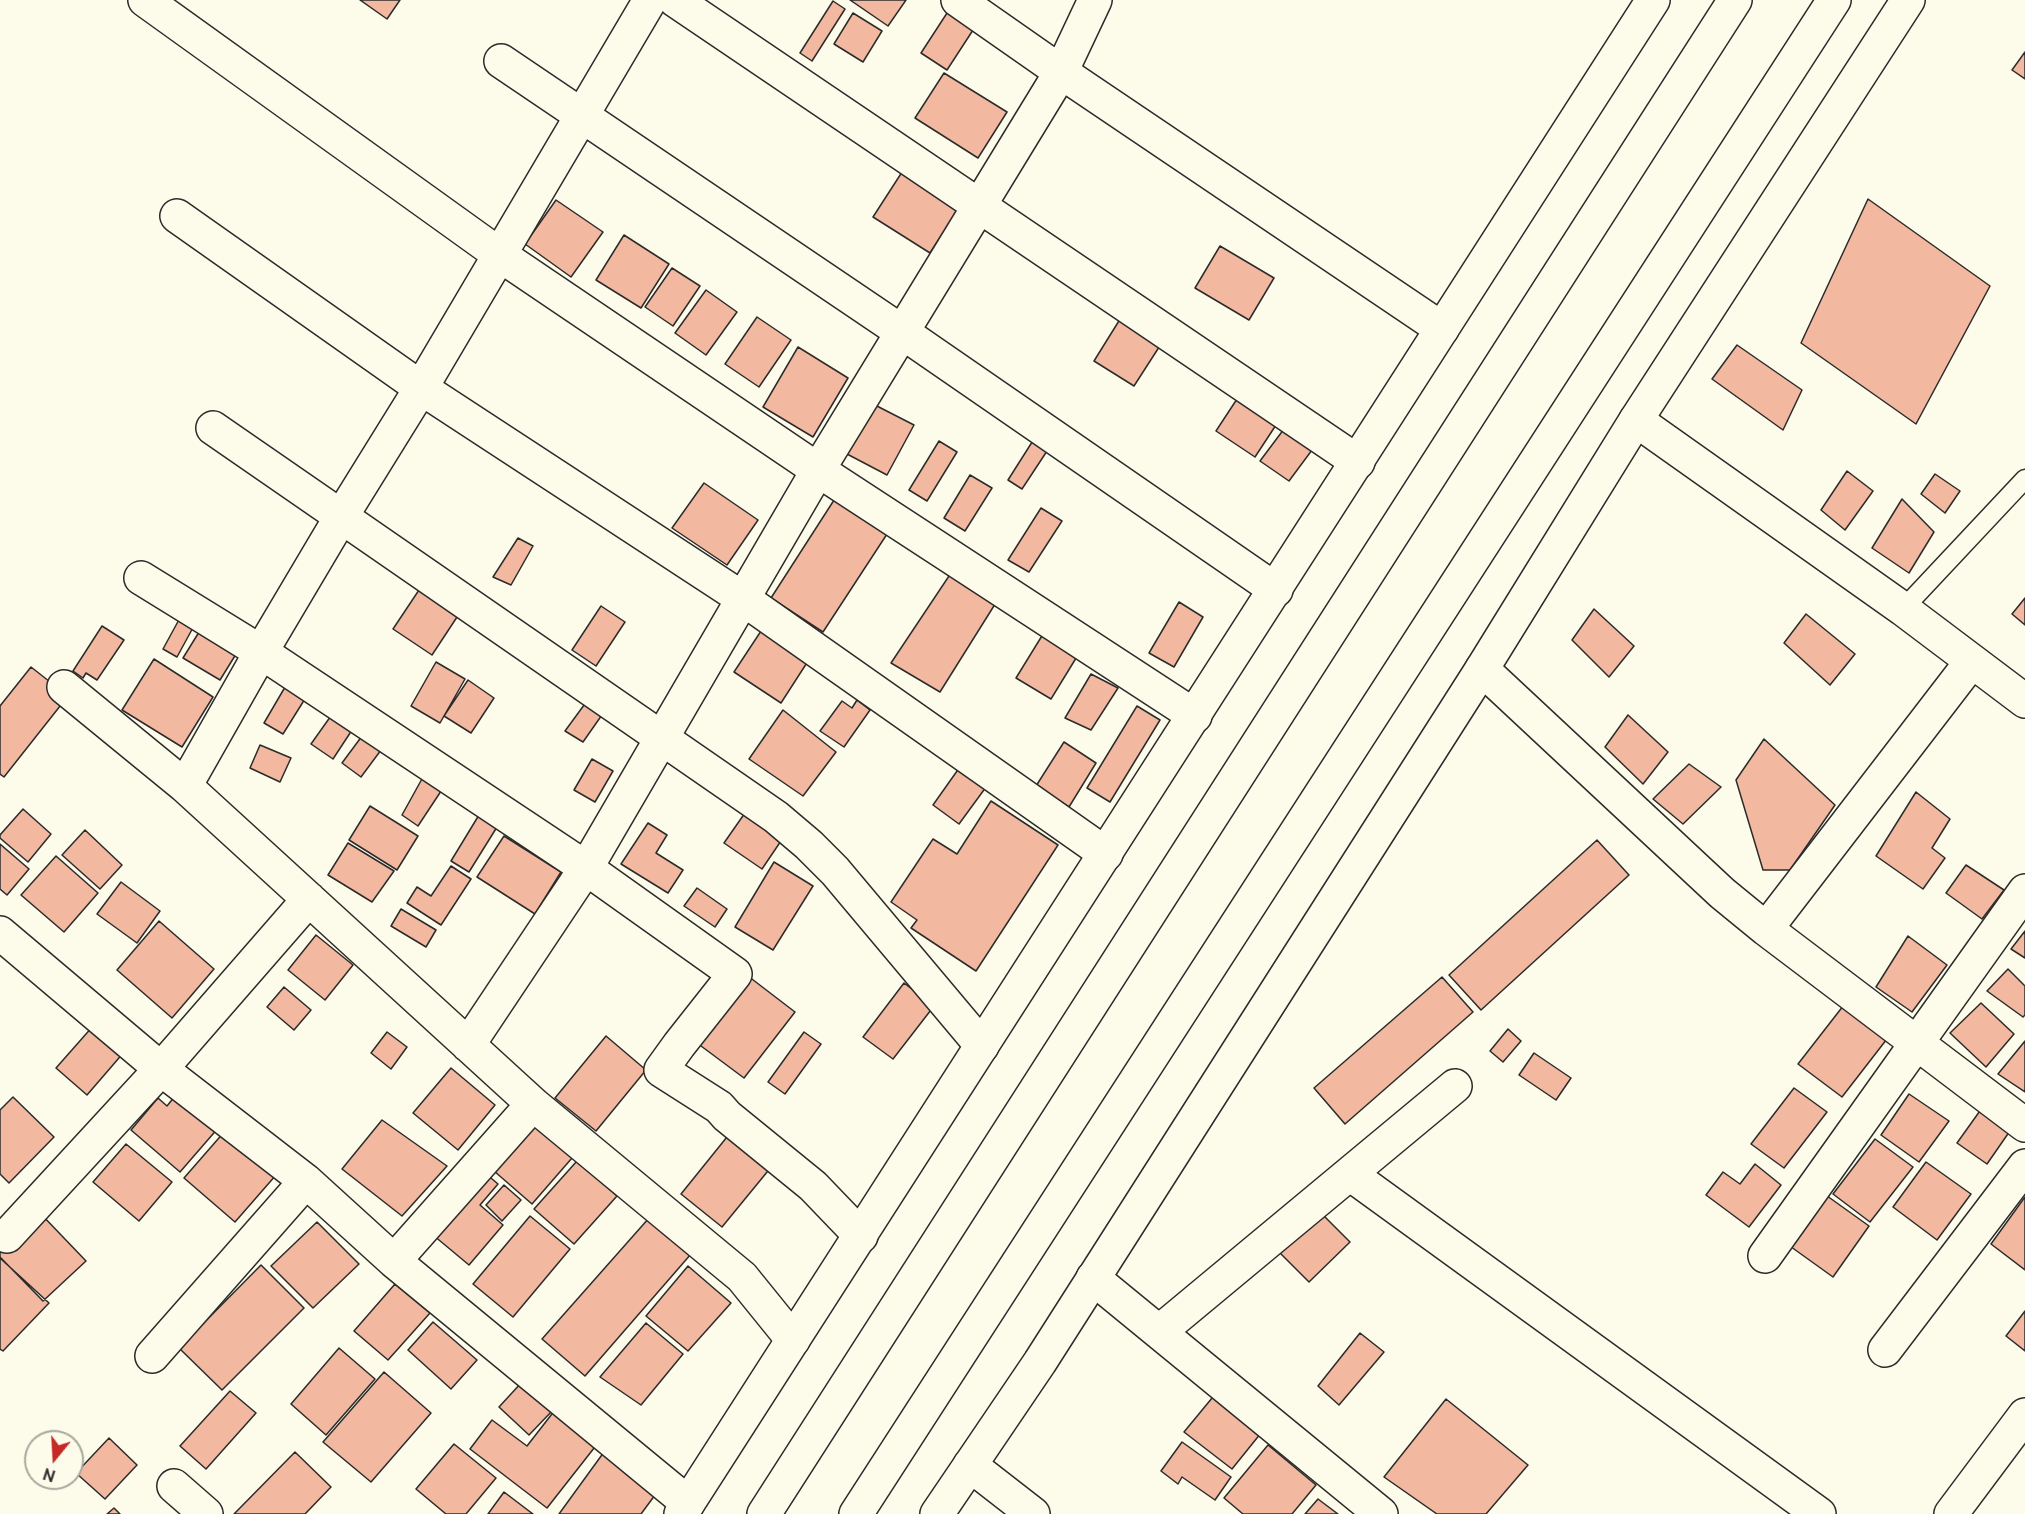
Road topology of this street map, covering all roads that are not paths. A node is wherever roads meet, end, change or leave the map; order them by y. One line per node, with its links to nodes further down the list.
1 (145, 0): 15 (main road)
2 (650, 0): 12 (main road)
3 (675, 0): 13 (main road)
4 (958, 0): 11 (main road)
5 (1095, 0): 11 (main road)
6 (1653, 0): 16 (main road)
7 (1735, 0): 67 (main road)
8 (1834, 0): 68 (main road)
9 (1908, 0): 19 (main road)
10 (501, 61): 12 (main road)
11 (1061, 72): 13 (main road); 16 (main road)
12 (582, 115): 15 (main road); 17 (main road)
13 (980, 205): 17 (main road); 21 (main road)
14 (177, 216): 18 (main road)
15 (500, 255): 18 (main road); 22 (main road)
16 (1442, 329): 21 (main road)
17 (902, 332): 22 (main road); 26 (main road)
18 (421, 388): 24 (main road); 27 (main road)
19 (1636, 420): 28 (main road); 31 (main road)
20 (213, 428): 24 (main road)
21 (1358, 462): 26 (main road)
22 (818, 470): 27 (main road); 34 (main road)
23 (2025, 479): 28 (lane)
24 (341, 517): 29 (main road); 35 (main road)
25 (141, 578): 29 (main road)
26 (1275, 590): 34 (main road)
27 (742, 598): 35 (main road); 37 (main road)
28 (1903, 609): 30 (main road)
29 (261, 652): 36 (main road); 38 (main road)
30 (1972, 661): 33 (main road); 41 (main road)
31 (1482, 669): 41 (main road); 57 (main road)
32 (64, 687): 36 (main road)
33 (2025, 701)
34 (1195, 716): 37 (main road)
35 (661, 738): 38 (main road); 45 (main road)
36 (185, 786): 40 (main road)
37 (1106, 854): 45 (main road)
38 (586, 868): 44 (main road); 54 (main road)
39 (2025, 891): 43 (main road)
40 (309, 899): 44 (main road); 46 (main road)
41 (1766, 929): 43 (main road)
42 (0, 933): 46 (main road)
43 (1917, 1042): 49 (main road); 55 (main road)
44 (468, 1045): 48 (main road)
45 (982, 1046): 54 (main road)
46 (161, 1069): 52 (main road); 53 (main road)
47 (1455, 1086): 51 (main road)
48 (533, 1104): 56 (main road); 59 (main road)
49 (2025, 1125)
50 (2025, 1166): 60 (main road)
51 (1350, 1174): 58 (main road); 72 (main road)
52 (306, 1181): 56 (main road); 61 (main road)
53 (7, 1236)
54 (861, 1236): 59 (main road)
55 (1765, 1256)
56 (394, 1261): 65 (main road)
57 (1093, 1278): 58 (main road); 63 (main road)
58 (1159, 1332): 71 (main road)
59 (793, 1340): 65 (main road)
60 (1885, 1350)
61 (152, 1356)
62 (2025, 1415): 73 (main road)
63 (970, 1465): 69 (main road); 70 (main road)
64 (174, 1486): 66 (main road)
65 (684, 1509)
66 (206, 1514)
67 (764, 1514)
68 (856, 1514)
69 (937, 1514)
70 (1033, 1514)
71 (1381, 1514)
72 (1820, 1514)
73 (1951, 1514)

